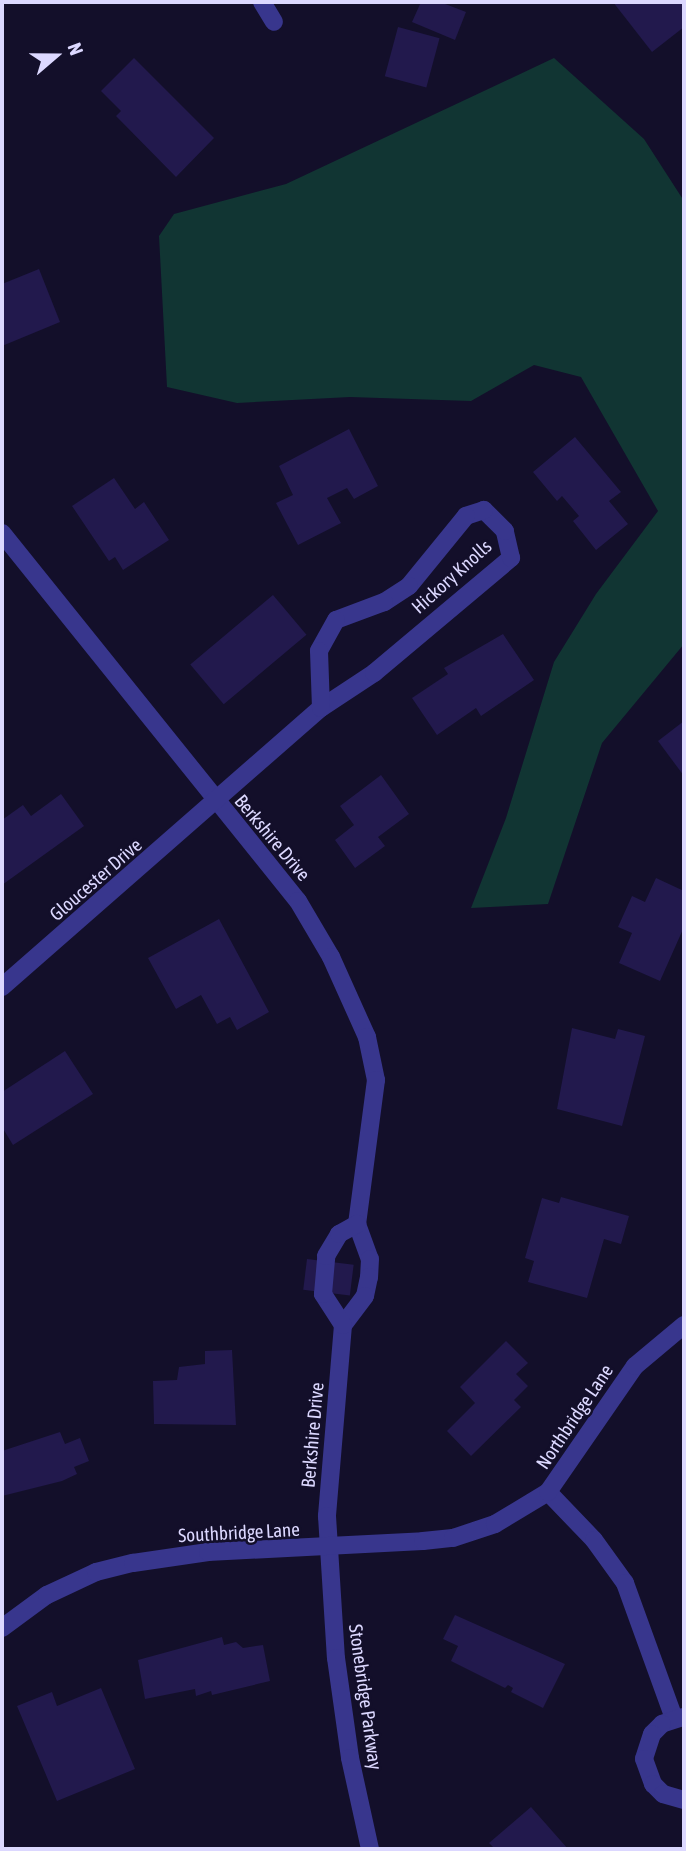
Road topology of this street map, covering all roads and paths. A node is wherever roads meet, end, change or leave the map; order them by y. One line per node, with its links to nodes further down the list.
1 (262, 2): 2 (street)
2 (274, 22)
3 (2, 533): 5 (street, Berkshire Drive)
4 (321, 709): 4 (street, Hickory Knolls); 5 (street, Hickory Knolls)
5 (216, 803): 6 (street, Gloucester Drive); 7 (street, Berkshire Drive)
6 (2, 987)
7 (357, 1224): 8 (street, Berkshire Drive); 8 (street)
8 (343, 1325): 11 (street, Berkshire Drive)
9 (684, 1325): 10 (street, Northbridge Lane)
10 (548, 1492): 11 (street, Northbridge Lane); 13 (street)
11 (328, 1549): 12 (street, Southbridge Lane); 15 (street, Stonebridge Parkway)
12 (2, 1628)
13 (679, 1717): 14 (street)
14 (684, 1800)
15 (370, 1849)

